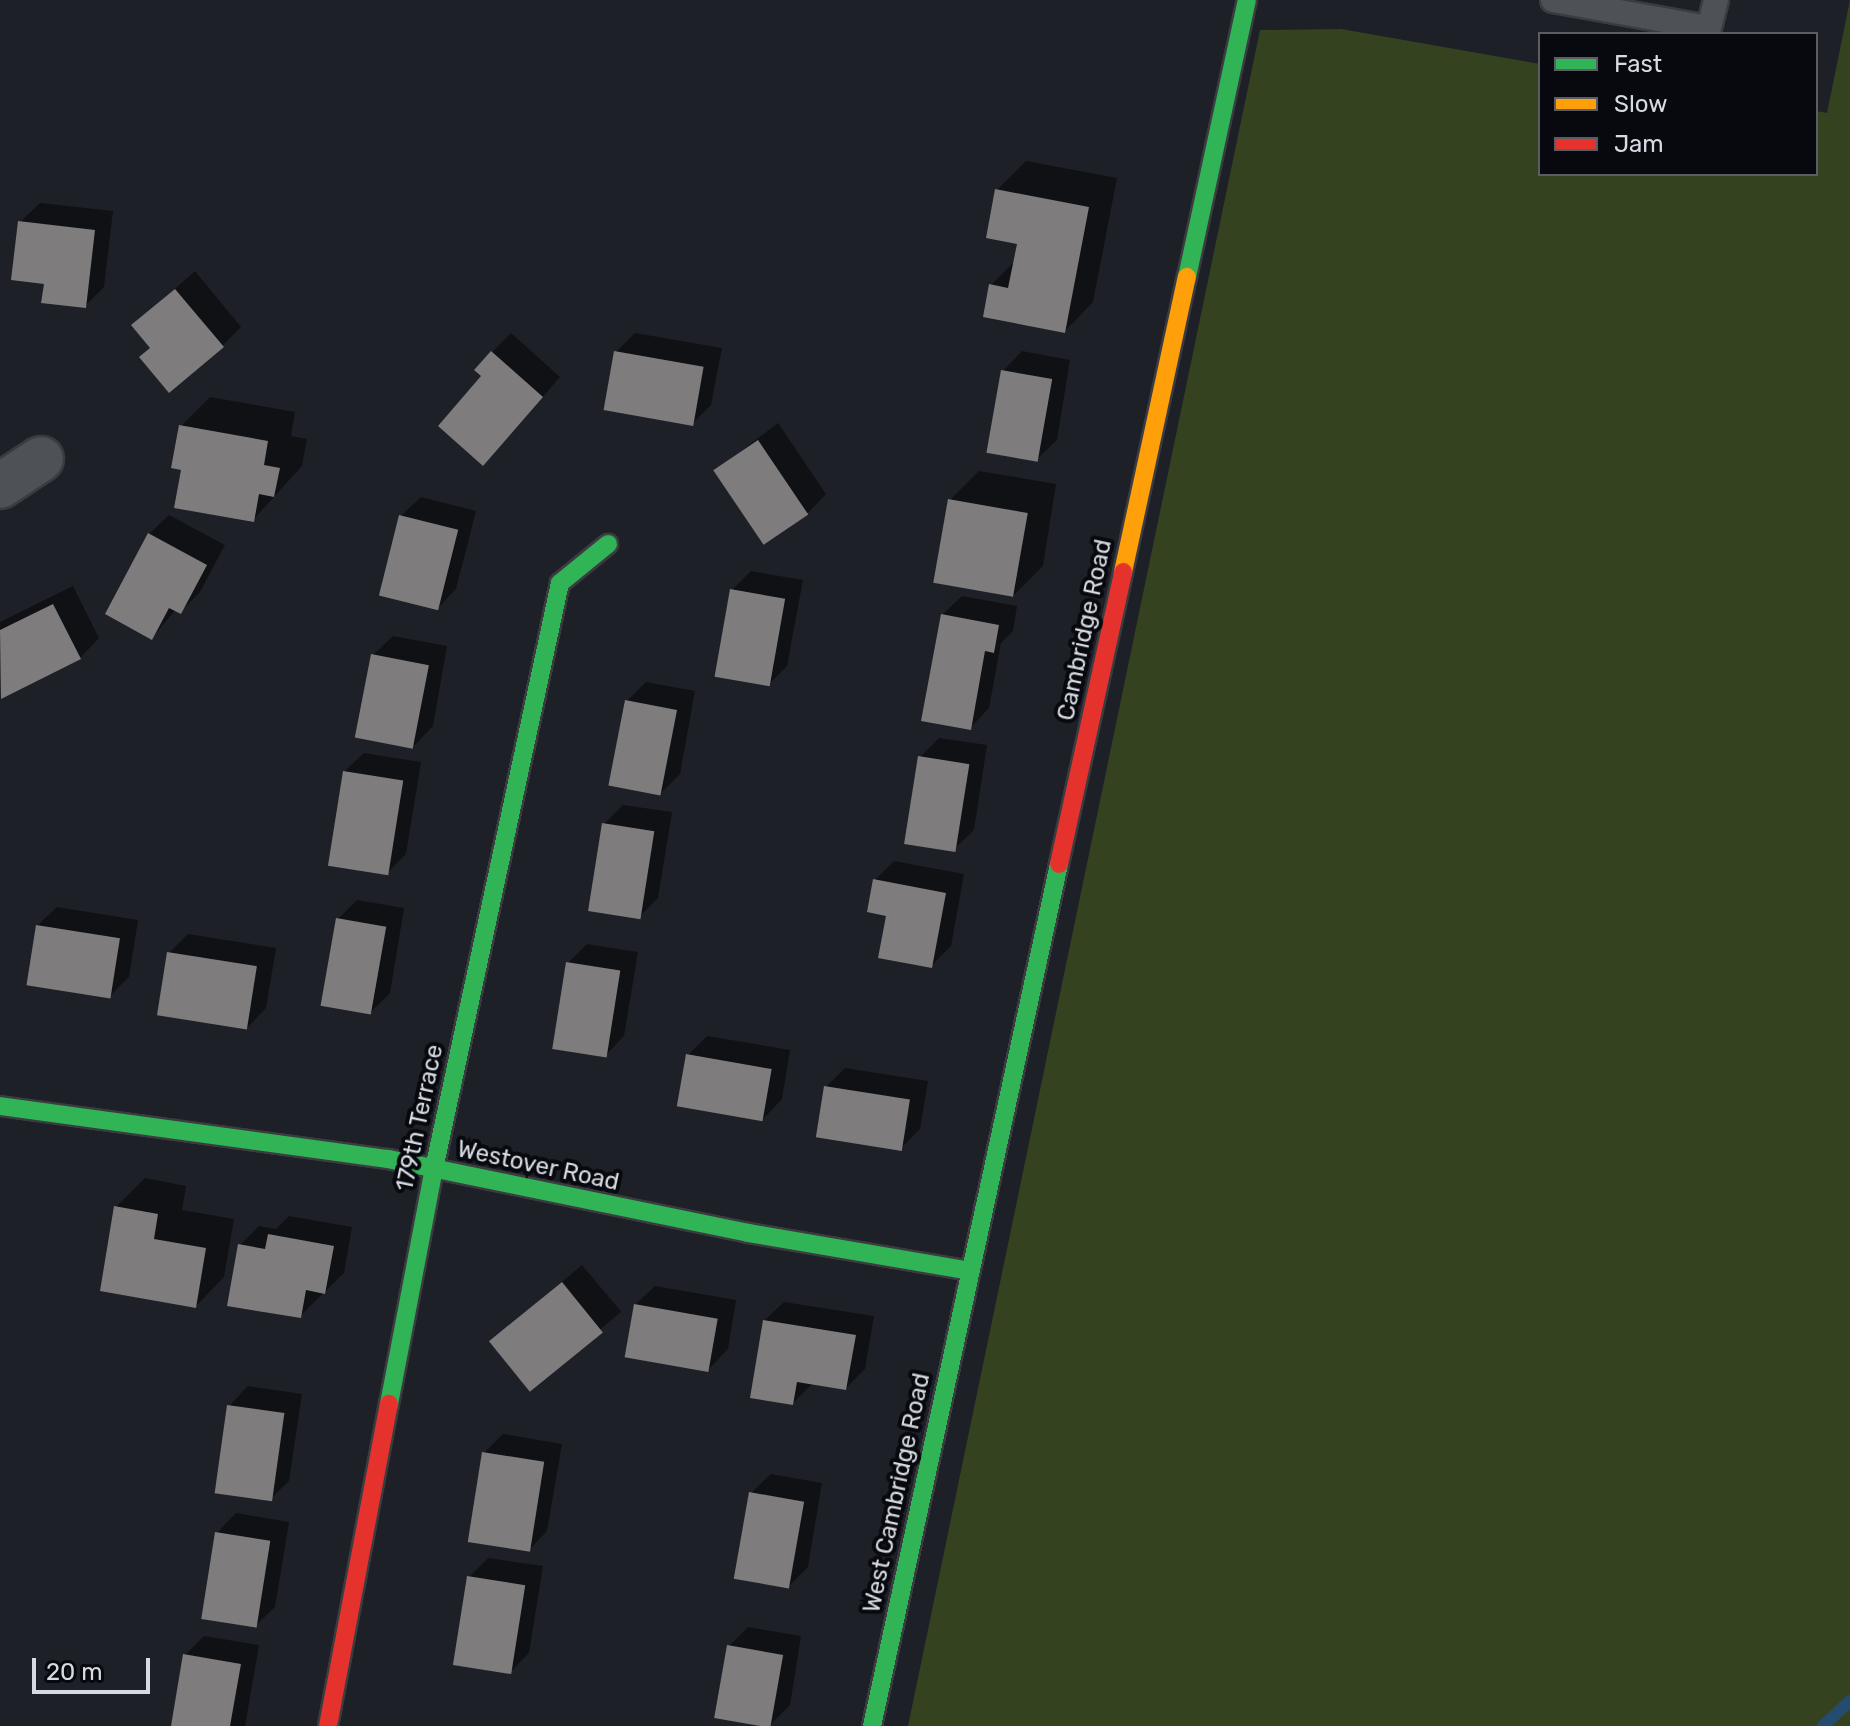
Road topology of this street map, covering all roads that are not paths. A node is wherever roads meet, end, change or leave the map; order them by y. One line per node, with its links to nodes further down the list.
1 (1247, 0): 9 (street, Cambridge Road)
2 (1553, 0): 3 (lane)
3 (1716, 0)
4 (41, 459): 5 (street)
5 (0, 486)
6 (608, 544): 8 (street, 179th Terrace)
7 (0, 1106): 8 (street, Westover Road)
8 (434, 1169): 9 (street, Westover Road); 10 (street, 179th Terrace)
9 (970, 1271): 11 (street, West Cambridge Road)
10 (328, 1726)
11 (872, 1726)

